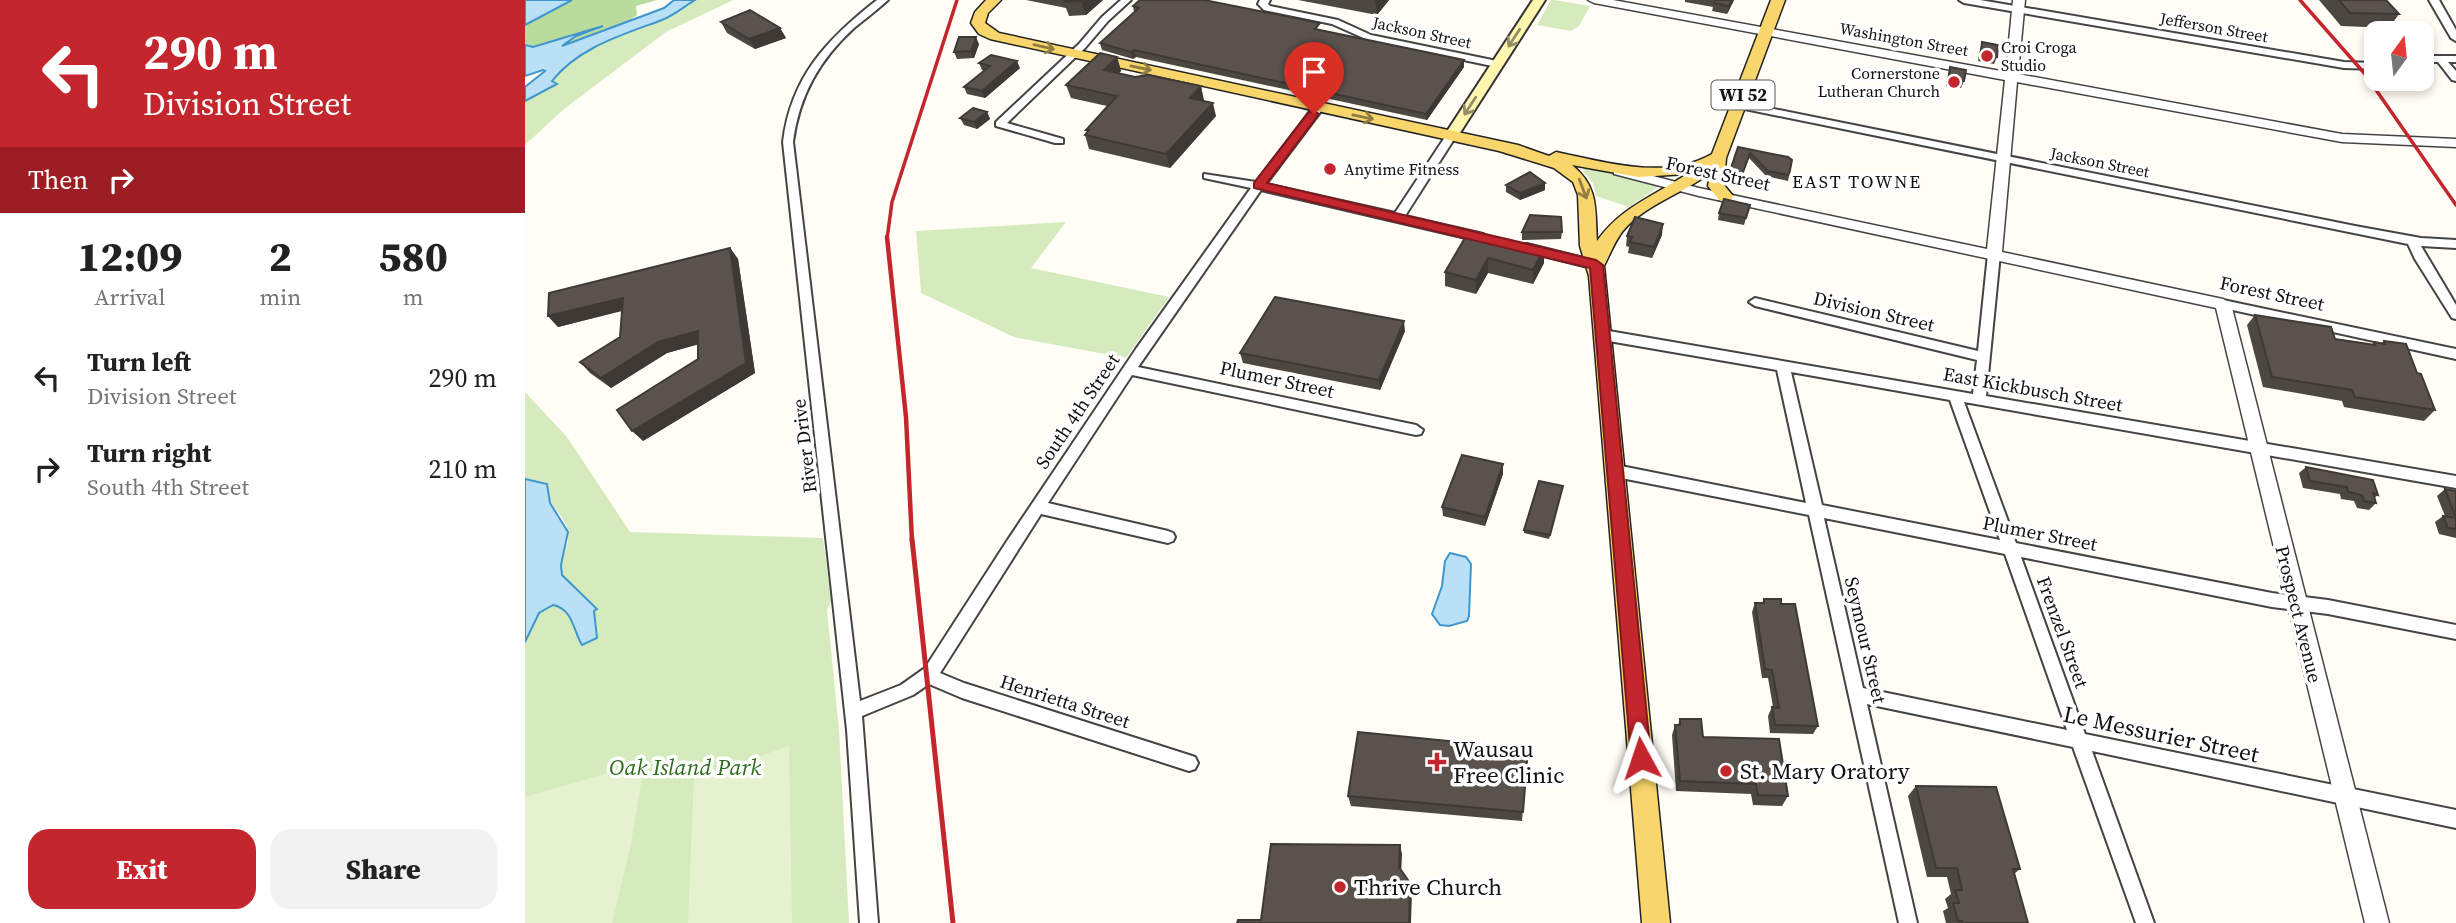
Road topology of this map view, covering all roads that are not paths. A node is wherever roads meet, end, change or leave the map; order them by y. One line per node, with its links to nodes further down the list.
1 (883, 0): 63 (street, River Drive)
2 (994, 0): 13 (main road, Forest Street, one-way to 13)
3 (1126, 0): 13 (street)
4 (1539, 0): 17 (main road, one-way to 17)
5 (1594, 0): 11 (street, Washington Street)
6 (1779, 0): 11 (main road, WI 52)
7 (1964, 0): 10 (street, Jefferson Street)
8 (2434, 0): 12 (street)
9 (1264, 2): 17 (street, Jackson Street)
10 (2019, 5): 18 (street, Jefferson Street); 19 (street)
11 (1767, 32): 19 (street, Washington Street); 21 (main road, WI 52)
12 (2456, 38)
13 (1075, 54): 22 (main road, Forest Street, one-way to 22); 24 (street)
14 (2434, 59): 15 (street)
15 (2441, 59): 16 (street); 20 (street)
16 (2456, 59)
17 (1497, 64): 23 (main road, one-way to 23)
18 (2364, 66)
19 (2011, 77): 25 (street, Washington Street); 28 (street)
20 (2456, 78)
21 (1739, 105): 27 (main road, WI 52); 28 (street, Jackson Street)
22 (1319, 107): 23 (main road, Forest Street, one-way to 23); 31 (street, South 4th Street)
23 (1451, 136): 26 (main road, Forest Street); 34 (street)
24 (1059, 141)
25 (2456, 143)
26 (1505, 148): 29 (main road, Forest Street); 40 (main road, one-way to 40)
27 (1718, 158): 29 (main road); 32 (main road); 33 (main road)
28 (2003, 159): 36 (street, Jackson Street); 39 (street)
29 (1613, 169): 32 (street, Forest Street)
30 (1208, 176): 31 (street)
31 (1259, 186): 34 (street); 48 (street, South 4th Street)
32 (1677, 186): 33 (street, Forest Street); 40 (main road)
33 (1725, 196): 39 (street, Forest Street)
34 (1398, 217): 35 (street)
35 (1491, 239)
36 (2413, 241): 37 (street, Jackson Street); 43 (street)
37 (2456, 244)
38 (1517, 246): 40 (street)
39 (1994, 254): 42 (street, Forest Street); 46 (street)
40 (1596, 265): 44 (main road)
41 (1755, 302): 46 (street, Division Street)
42 (2223, 304): 45 (street, Forest Street); 52 (street, Prospect Avenue)
43 (2456, 315)
44 (1603, 335): 47 (street, East Kickbusch Street); 53 (main road)
45 (2456, 354)
46 (1984, 357): 50 (street)
47 (1783, 366): 49 (street, East Kickbusch Street); 56 (street, Seymour Street)
48 (1130, 370): 51 (street, Plumer Street); 55 (street, South 4th Street)
49 (1955, 395): 50 (street, East Kickbusch Street); 58 (street, Frenzel Street)
50 (1979, 399): 52 (street, East Kickbusch Street)
51 (1416, 430)
52 (2258, 448): 54 (street, East Kickbusch Street); 59 (street, Prospect Avenue)
53 (1616, 471): 56 (street, Plumer Street); 69 (main road)
54 (2456, 482)
55 (1038, 507): 57 (street); 61 (street, South 4th Street)
56 (1814, 509): 58 (street, Plumer Street); 62 (street, Seymour Street)
57 (1168, 537)
58 (2010, 548): 59 (street, Plumer Street); 64 (street, Frenzel Street)
59 (2297, 603): 60 (street, Plumer Street); 66 (street, Prospect Avenue)
60 (2456, 632)
61 (929, 676): 63 (street, South 4th Street); 65 (street, Henrietta Street)
62 (1857, 694): 64 (street, Le Messurier Street); 70 (street, Seymour Street)
63 (853, 712): 68 (street, River Drive)
64 (2079, 740): 66 (street, Le Messurier Street); 71 (street, Frenzel Street)
65 (1189, 763)
66 (2346, 796): 67 (street, Le Messurier Street); 72 (street, Prospect Avenue)
67 (2456, 819)
68 (869, 923)
69 (1655, 923)
70 (1908, 923)
71 (2145, 923)
72 (2377, 923)

